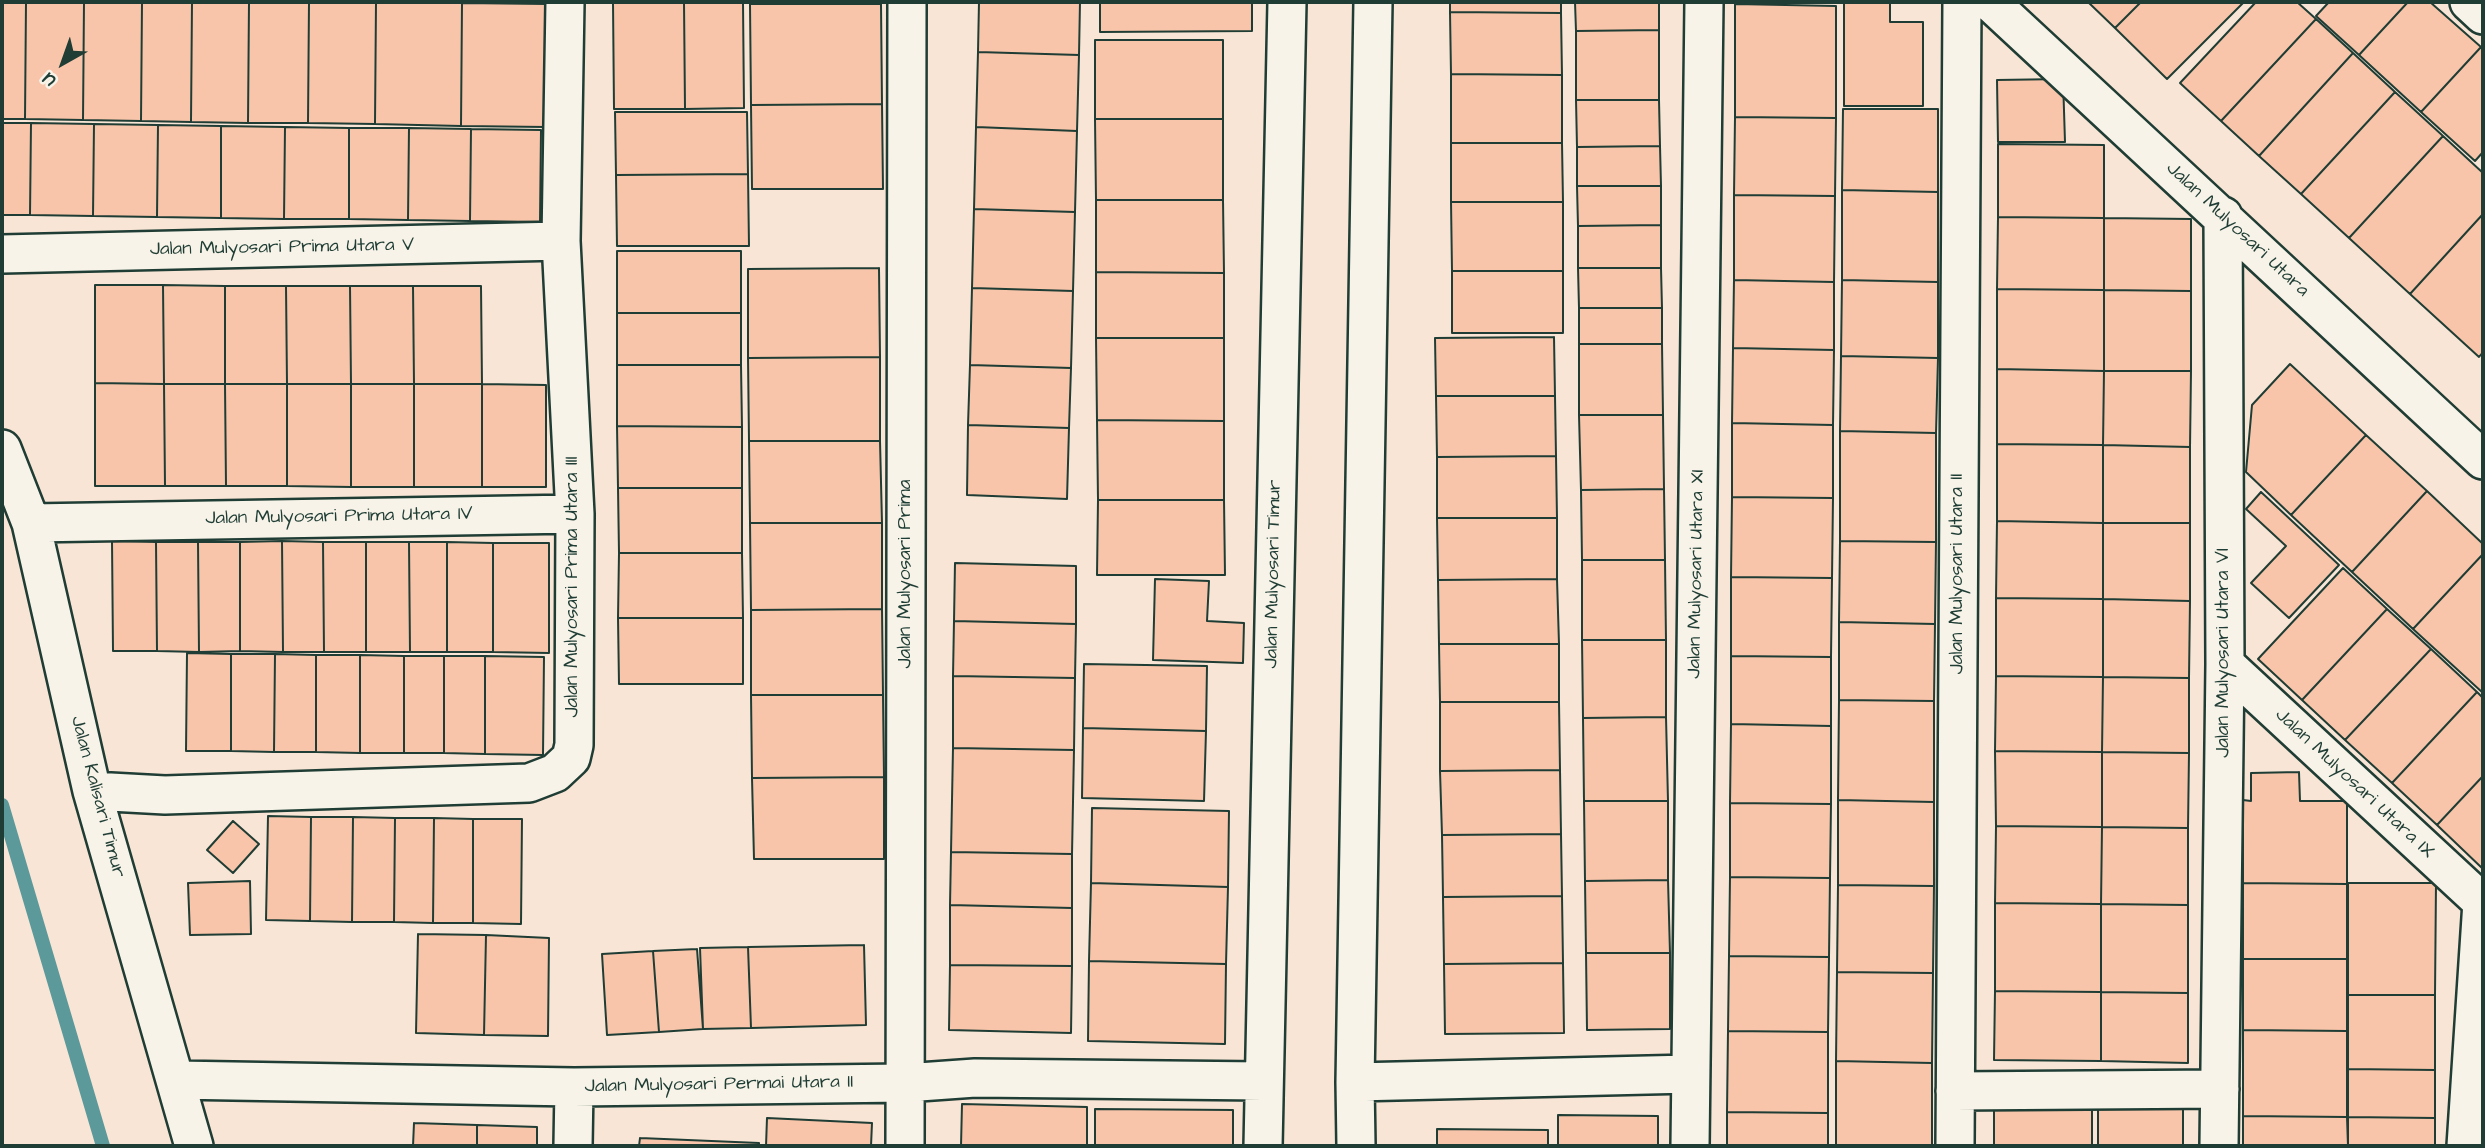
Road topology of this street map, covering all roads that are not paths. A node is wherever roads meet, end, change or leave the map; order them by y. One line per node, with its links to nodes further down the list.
1 (565, 2): 11 (street, Jalan Mulyosari Prima Utara III)
2 (907, 2): 24 (street, Jalan Mulyosari Prima)
3 (1287, 2): 22 (street, Jalan Mulyosari Timur)
4 (1373, 2): 23 (street)
5 (1704, 2): 20 (street, Jalan Mulyosari Utara XI)
6 (1962, 2): 27 (street, Jalan Mulyosari Utara II)
7 (1990, 2): 10 (street, Jalan Mulyosari Utara)
8 (2469, 2): 9 (street)
9 (2483, 15)
10 (2223, 216): 14 (street, Jalan Mulyosari Utara); 17 (street, Jalan Mulyosari Utara VI)
11 (561, 241): 12 (street, Jalan Mulyosari Prima Utara V); 15 (street, Jalan Mulyosari Prima Utara III)
12 (2, 254)
13 (2, 449): 16 (street, Jalan Kalisari Timur)
14 (2483, 460)
15 (575, 514): 16 (street, Jalan Mulyosari Prima Utara IV); 18 (street, Jalan Mulyosari Prima Utara III)
16 (31, 523): 18 (street, Jalan Kalisari Timur)
17 (2225, 664): 19 (street, Jalan Mulyosari Utara IX); 26 (street, Jalan Mulyosari Utara VI)
18 (92, 790): 21 (street, Jalan Kalisari Timur)
19 (2483, 903): 36 (street)
20 (1690, 1074): 23 (street); 33 (street, Jalan Mulyosari Utara XI)
21 (176, 1080): 25 (street, Jalan Mulyosari Permai Utara II); 28 (street, Jalan Kalisari Timur)
22 (1263, 1081): 24 (street, Jalan Mulyosari Permai Utara II); 31 (street, Jalan Mulyosari Timur)
23 (1355, 1082): 32 (street)
24 (905, 1083): 25 (street, Jalan Mulyosari Permai Utara II); 30 (street, Jalan Mulyosari Prima)
25 (575, 1087): 29 (street)
26 (2220, 1089): 27 (street); 35 (street, Jalan Mulyosari Utara VI)
27 (1955, 1091): 34 (street, Jalan Mulyosari Utara II)
28 (194, 1146)
29 (573, 1146)
30 (905, 1146)
31 (1263, 1146)
32 (1356, 1146)
33 (1690, 1146)
34 (1955, 1146)
35 (2219, 1146)
36 (2466, 1146)

